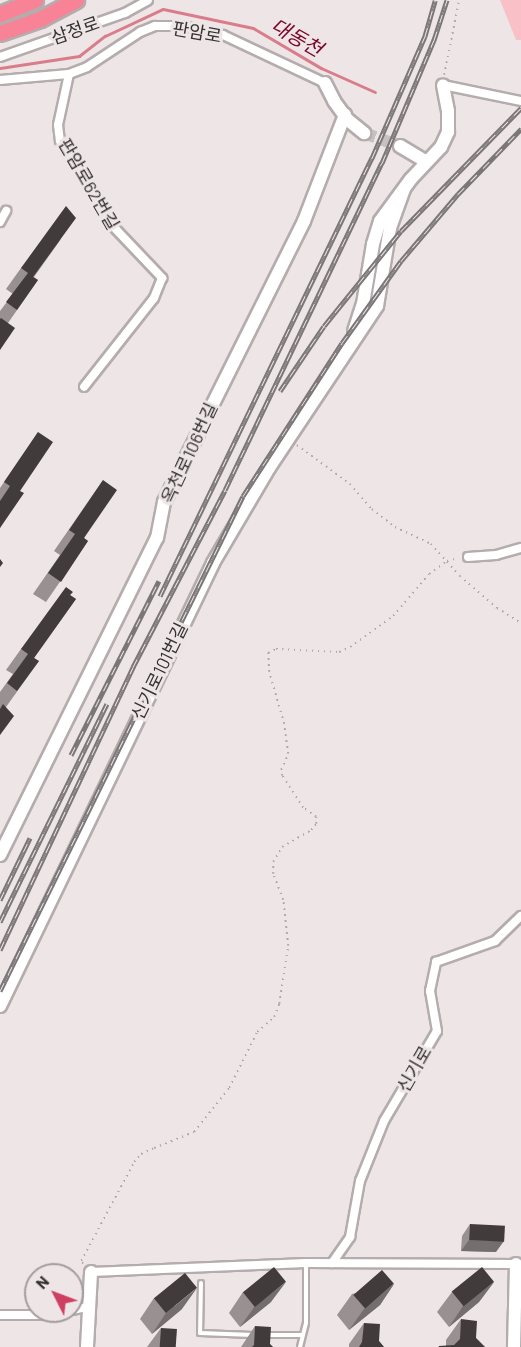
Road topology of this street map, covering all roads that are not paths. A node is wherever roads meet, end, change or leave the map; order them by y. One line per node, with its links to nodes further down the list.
1 (34, 0): 4 (highway)
2 (76, 0): 5 (highway)
3 (148, 0): 6 (street, 삼정로)
4 (0, 14)
5 (0, 33)
6 (0, 57)
7 (69, 74): 8 (street, 판암로); 9 (street, 판암로); 18 (street, 판암로62번길)
8 (0, 80)
9 (325, 83): 12 (street)
10 (443, 85): 11 (street); 15 (street)
11 (521, 101)
12 (345, 115): 13 (street); 21 (street, 옥천로106번길)
13 (364, 133)
14 (400, 146): 15 (street)
15 (427, 162): 23 (street, 신기로101번길)
16 (6, 211): 17 (street)
17 (0, 222)
18 (84, 387)
19 (521, 548): 20 (street)
20 (468, 557)
21 (0, 855)
22 (521, 916): 25 (street, 신기로)
23 (0, 1006)
24 (306, 1263): 25 (street); 27 (street); 33 (lane)
25 (333, 1263): 26 (street)
26 (516, 1264): 36 (street)
27 (91, 1272): 29 (street)
28 (201, 1283): 33 (lane)
29 (88, 1307): 30 (street); 34 (street)
30 (84, 1308)
31 (0, 1315): 32 (street)
32 (24, 1315)
33 (302, 1335): 35 (lane)
34 (87, 1347)
35 (300, 1347)
36 (514, 1347)

